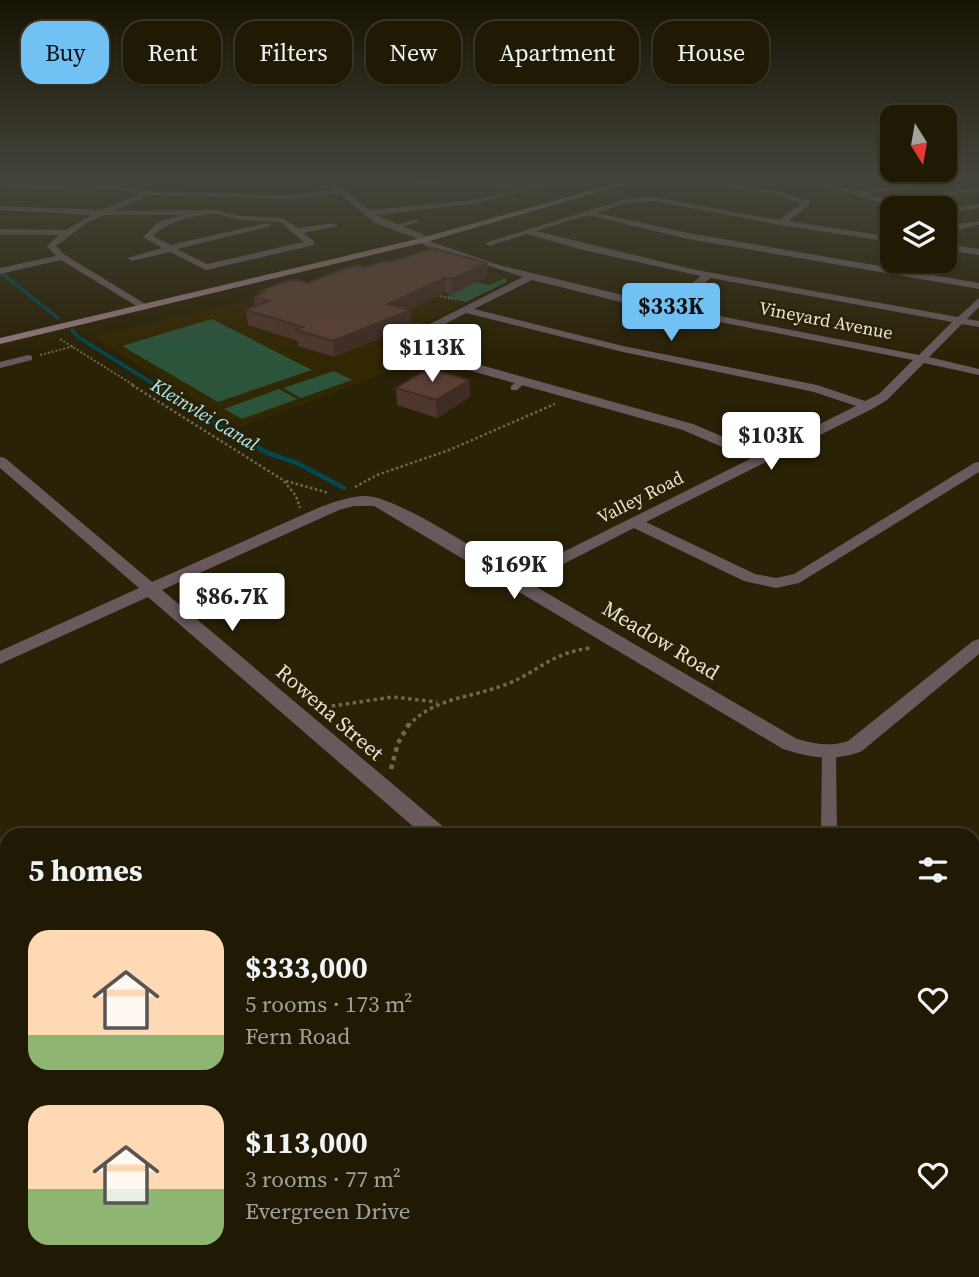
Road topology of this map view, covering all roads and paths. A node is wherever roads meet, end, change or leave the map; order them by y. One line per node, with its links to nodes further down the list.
1 (62, 238): 15 (street)
2 (150, 238): 12 (street)
3 (218, 238): 12 (street)
4 (304, 238): 12 (street)
5 (417, 238): 10 (street, Vineyard Avenue)
6 (431, 238): 10 (street)
7 (508, 238): 11 (street)
8 (547, 238): 18 (street)
9 (697, 238): 20 (street)
10 (423, 240): 19 (street, Vineyard Avenue); 23 (street)
11 (489, 243)
12 (169, 249): 16 (street)
13 (957, 249): 14 (street)
14 (979, 252)
15 (62, 257): 17 (street); 23 (street)
16 (132, 258)
17 (3, 270)
18 (709, 275): 25 (street); 26 (street)
19 (530, 277): 24 (street); 25 (street, Vineyard Avenue)
20 (979, 286)
21 (428, 293): 24 (path)
22 (979, 301): 26 (street, Valley Road)
23 (143, 307): 28 (street)
24 (470, 308): 31 (street); 38 (street)
25 (666, 308): 34 (street, Vineyard Avenue)
26 (960, 320): 27 (street); 34 (street, Valley Road)
27 (979, 324)
28 (54, 332): 29 (street); 30 (path)
29 (0, 341)
30 (74, 346): 33 (path); 42 (path)
31 (408, 347): 32 (lane); 37 (street)
32 (392, 357)
33 (28, 358): 35 (street)
34 (922, 358): 36 (street, Vineyard Avenue); 38 (street, Valley Road)
35 (0, 365)
36 (979, 372)
37 (572, 395): 39 (street); 43 (path)
38 (868, 405): 39 (street, Valley Road)
39 (760, 458): 45 (street, Valley Road)
40 (0, 461): 47 (street, Rowena Street)
41 (979, 466): 45 (street)
42 (283, 480): 43 (path); 44 (path)
43 (350, 496): 44 (street); 46 (street, Meadow Road)
44 (303, 520): 47 (street)
45 (634, 522): 46 (street, Valley Road)
46 (517, 581): 48 (street, Meadow Road)
47 (152, 589): 50 (street); 52 (street, Rowena Street)
48 (624, 645): 51 (path); 53 (street, Meadow Road)
49 (979, 645): 53 (street, Meadow Road)
50 (0, 658)
51 (437, 702): 52 (path); 54 (path)
52 (298, 715): 54 (street, Rowena Street)
53 (829, 752): 56 (lane)
54 (378, 783): 55 (street, Rowena Street)
55 (430, 828)
56 (830, 828)

